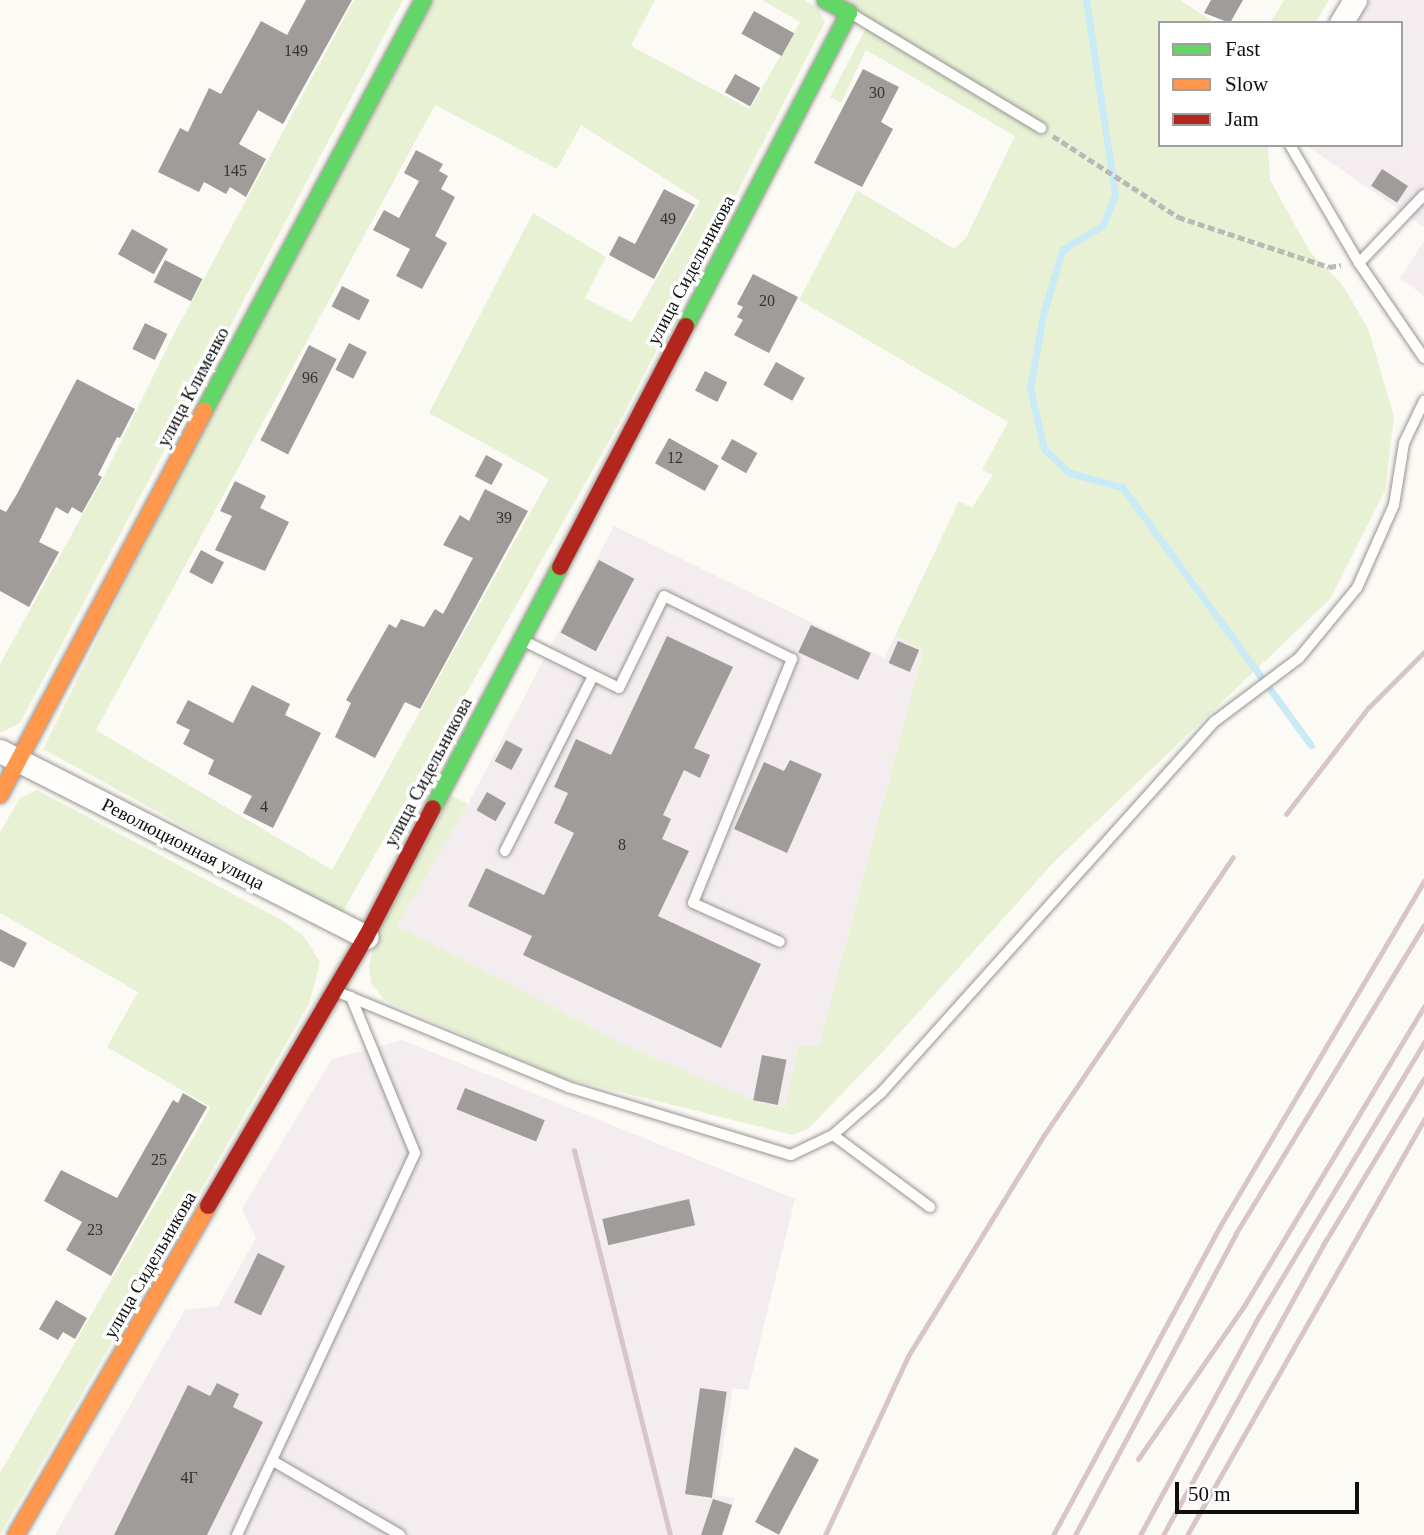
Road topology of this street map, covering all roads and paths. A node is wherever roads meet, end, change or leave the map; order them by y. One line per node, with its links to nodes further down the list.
1 (423, 0): 14 (street, улица Клименко)
2 (825, 0): 4 (street)
3 (1354, 0): 5 (street)
4 (849, 13): 6 (lane); 12 (street, улица Сидельникова)
5 (1342, 21)
6 (1041, 128): 9 (path)
7 (1291, 147): 9 (lane)
8 (1424, 195): 9 (lane)
9 (1359, 263): 10 (lane)
10 (1424, 358)
11 (1424, 401): 21 (lane)
12 (521, 640): 13 (lane); 17 (street, улица Сидельникова)
13 (593, 676): 16 (lane); 18 (lane)
14 (9, 756): 15 (street, улица Клименко); 17 (street, Революционная улица)
15 (0, 794)
16 (505, 851)
17 (366, 937): 19 (street, улица Сидельникова)
18 (780, 942)
19 (335, 990): 20 (lane); 24 (street, улица Сидельникова)
20 (351, 997): 21 (lane); 23 (lane)
21 (833, 1135): 22 (lane)
22 (930, 1207)
23 (273, 1461): 25 (lane); 26 (lane)
24 (16, 1535)
25 (237, 1535)
26 (400, 1535)

